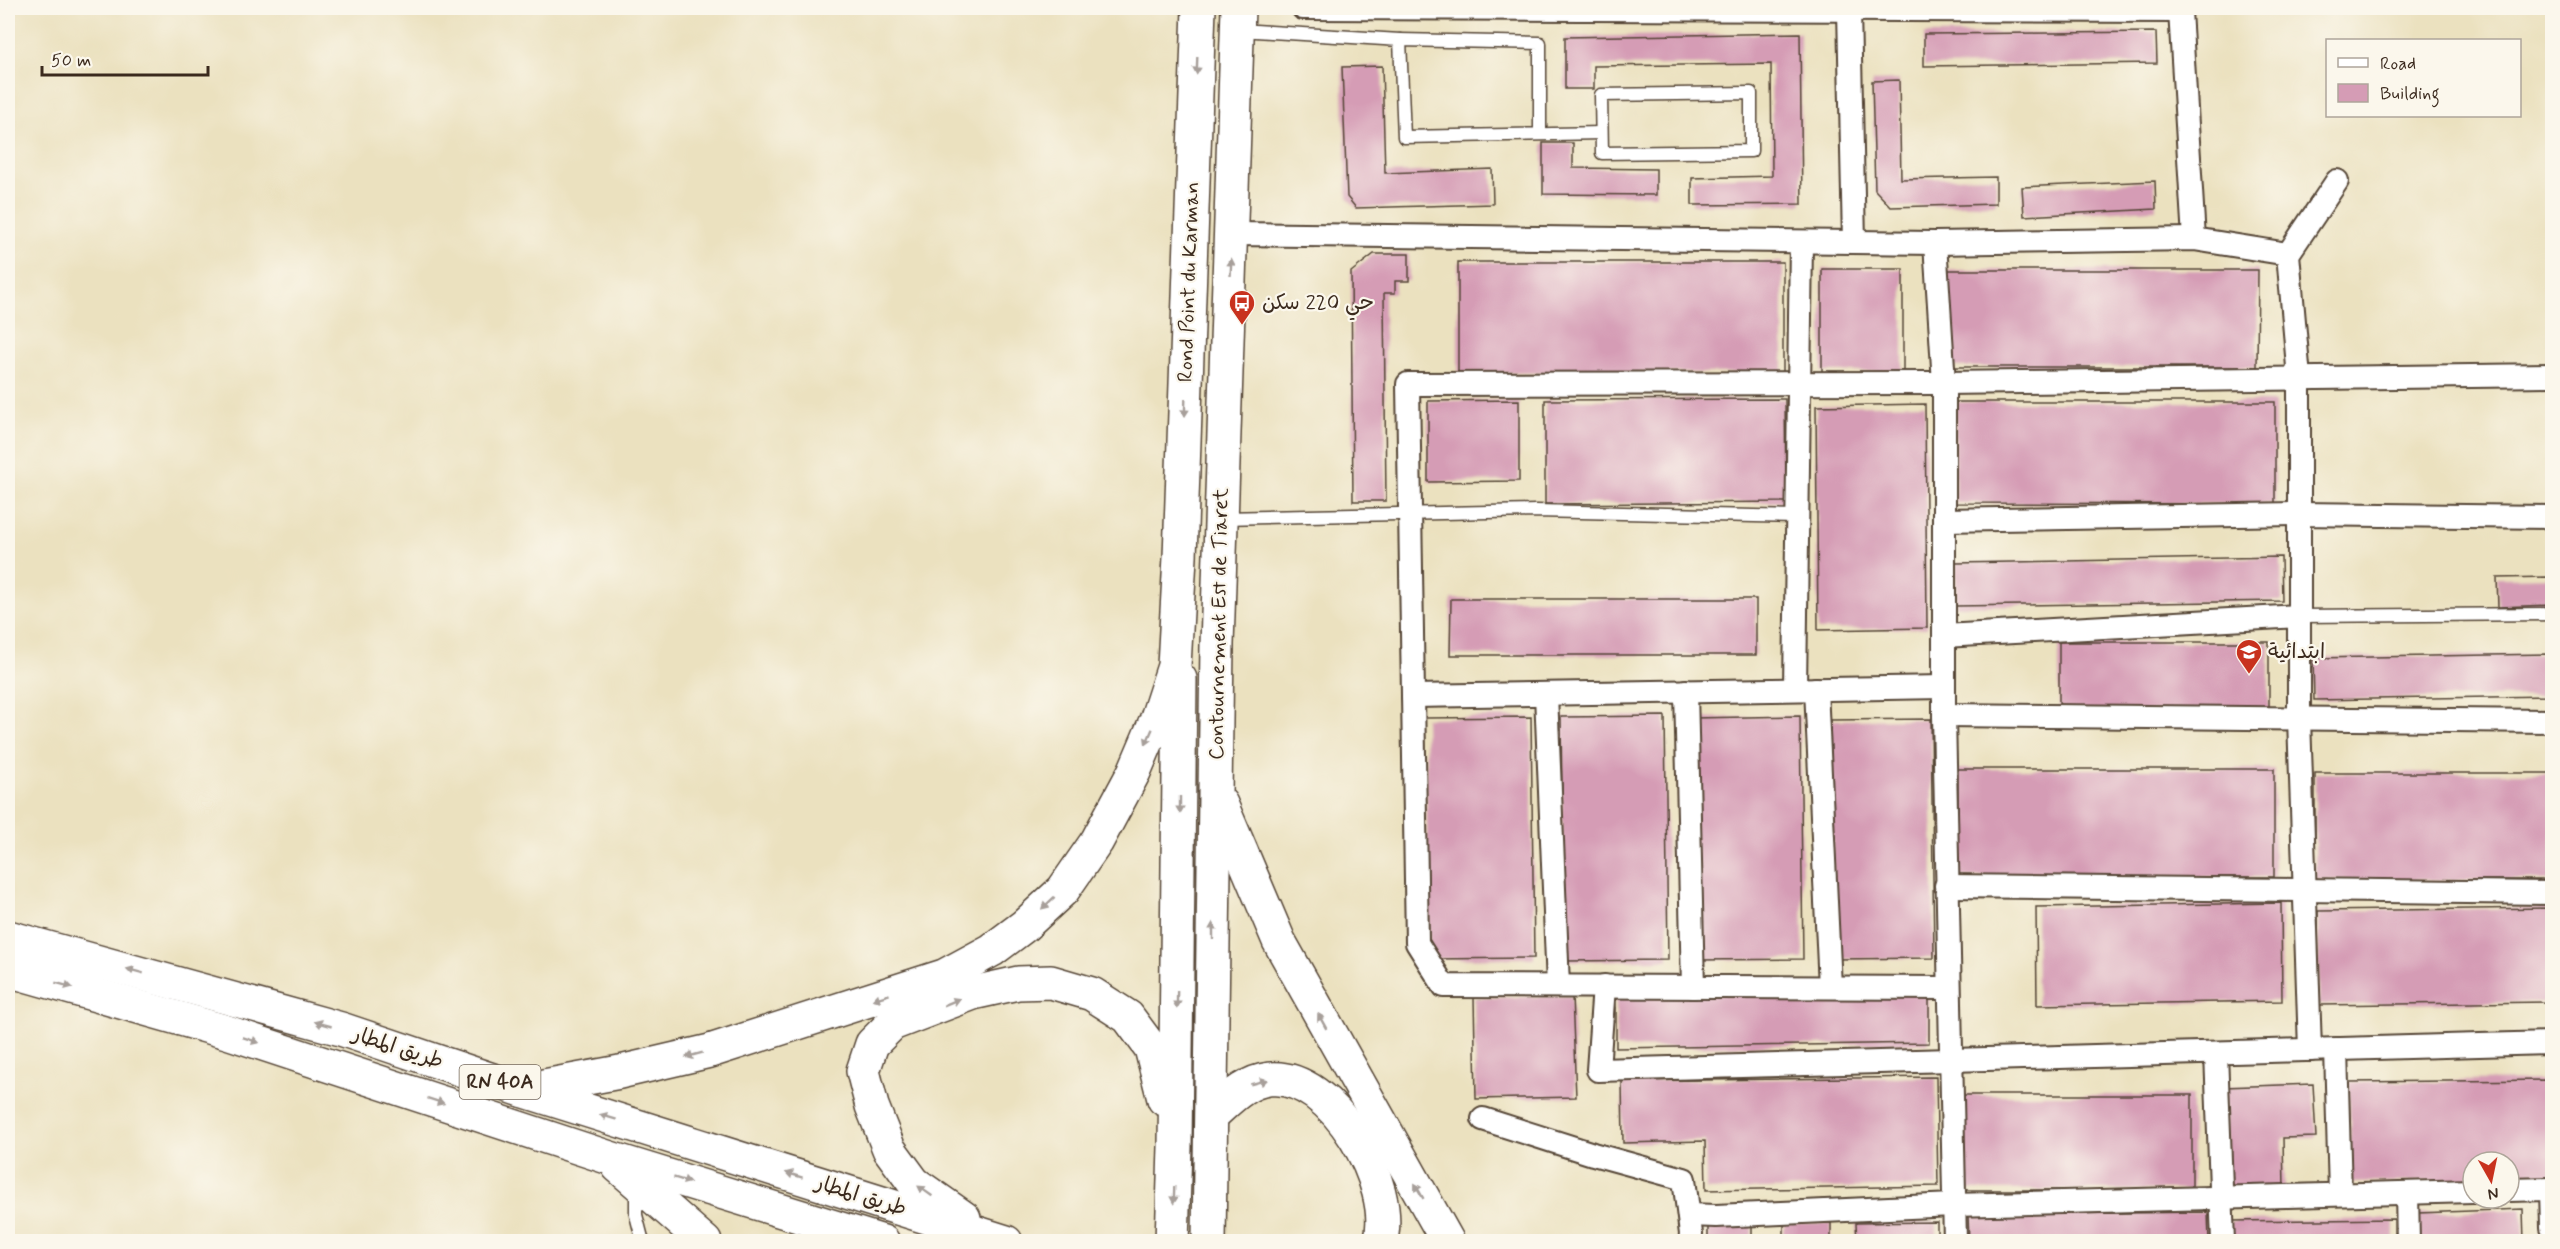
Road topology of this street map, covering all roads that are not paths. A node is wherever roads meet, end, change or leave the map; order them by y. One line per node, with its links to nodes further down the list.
1 (1199, 8): 25 (highway, Rond Point du Karman, one-way to 25)
2 (1303, 8): 3 (street)
3 (1849, 10): 10 (street); 12 (street)
4 (1238, 19): 5 (lane); 9 (highway, Contournement Est de Tiaret)
5 (1400, 40): 7 (lane); 7 (lane)
6 (1601, 133): 6 (lane); 7 (lane)
7 (1540, 134)
8 (2337, 181): 14 (street)
9 (1232, 234): 11 (street); 23 (highway, Contournement Est de Tiaret, one-way to 9)
10 (2194, 238): 13 (street); 14 (street)
11 (1800, 242): 12 (street); 17 (street)
12 (1854, 242): 13 (street)
13 (1935, 243): 18 (street)
14 (2288, 254): 16 (street)
15 (2553, 375): 16 (street)
16 (2299, 378): 18 (street); 20 (street)
17 (1800, 383): 18 (street); 19 (street); 21 (street)
18 (1944, 383): 24 (street)
19 (1410, 514): 21 (lane); 23 (lane); 33 (street)
20 (2299, 514): 22 (street); 24 (street); 27 (street)
21 (1798, 517): 30 (street)
22 (2553, 517)
23 (1221, 519): 37 (highway, Contournement Est de Tiaret)
24 (1944, 520): 28 (street)
25 (1180, 557): 53 (highway, one-way to 53); 57 (highway, Contournement Est de Tiaret, one-way to 57)
26 (2553, 614): 27 (lane)
27 (2299, 616): 28 (street); 35 (street)
28 (1944, 636): 29 (street)
29 (1944, 687): 30 (street); 34 (street)
30 (1805, 689): 31 (street); 46 (street)
31 (1686, 691): 32 (street); 45 (street)
32 (1546, 694): 33 (street); 43 (street)
33 (1413, 696): 43 (street)
34 (1944, 715): 35 (street); 38 (street)
35 (2299, 718): 36 (street); 39 (street)
36 (2553, 721)
37 (1215, 788): 54 (highway, Contournement Est de Tiaret, one-way to 37); 76 (highway, one-way to 37)
38 (1946, 886): 39 (street); 47 (street)
39 (2304, 889): 40 (street); 50 (street)
40 (2553, 893)
41 (8, 937): 53 (highway, طريق المطار / RN 40A, one-way to 41)
42 (8, 970): 55 (highway, طريق المطار / RN 40A, one-way to 55)
43 (1558, 986): 44 (street)
44 (1604, 986): 45 (street); 52 (street)
45 (1693, 987): 46 (street)
46 (1830, 987): 47 (street)
47 (1949, 988): 52 (street)
48 (2553, 1043): 49 (street)
49 (2336, 1049): 50 (street); 64 (street)
50 (2310, 1050): 51 (street)
51 (2216, 1053): 52 (street); 65 (street)
52 (1951, 1060): 66 (street)
53 (509, 1085): 55 (highway); 69 (highway, طريق المطار / RN 40A, one-way to 53)
54 (1212, 1115): 74 (highway, Contournement Est de Tiaret); 75 (highway, one-way to 75)
55 (484, 1117): 58 (highway, طريق المطار / RN 40A)
56 (1483, 1119): 67 (street)
57 (1175, 1147): 69 (highway, one-way to 57); 73 (highway, Contournement Est de Tiaret, one-way to 73)
58 (610, 1158): 59 (highway); 72 (highway, طريق المطار / RN 40A, one-way to 72)
59 (637, 1182): 70 (lane); 71 (highway)
60 (2552, 1189): 61 (street); 68 (street)
61 (2521, 1190)
62 (2461, 1191): 63 (street)
63 (2407, 1193): 64 (street); 80 (street)
64 (2340, 1194): 65 (street)
65 (2221, 1197): 66 (street); 79 (street)
66 (1953, 1205): 67 (street); 78 (street)
67 (1689, 1215): 77 (street)
68 (2553, 1228)
69 (998, 1239)
70 (643, 1242)
71 (705, 1242)
72 (883, 1242)
73 (1172, 1242)
74 (1209, 1242)
75 (1380, 1242)
76 (1448, 1242)
77 (1690, 1242)
78 (1954, 1242)
79 (2223, 1242)
80 (2408, 1242)

